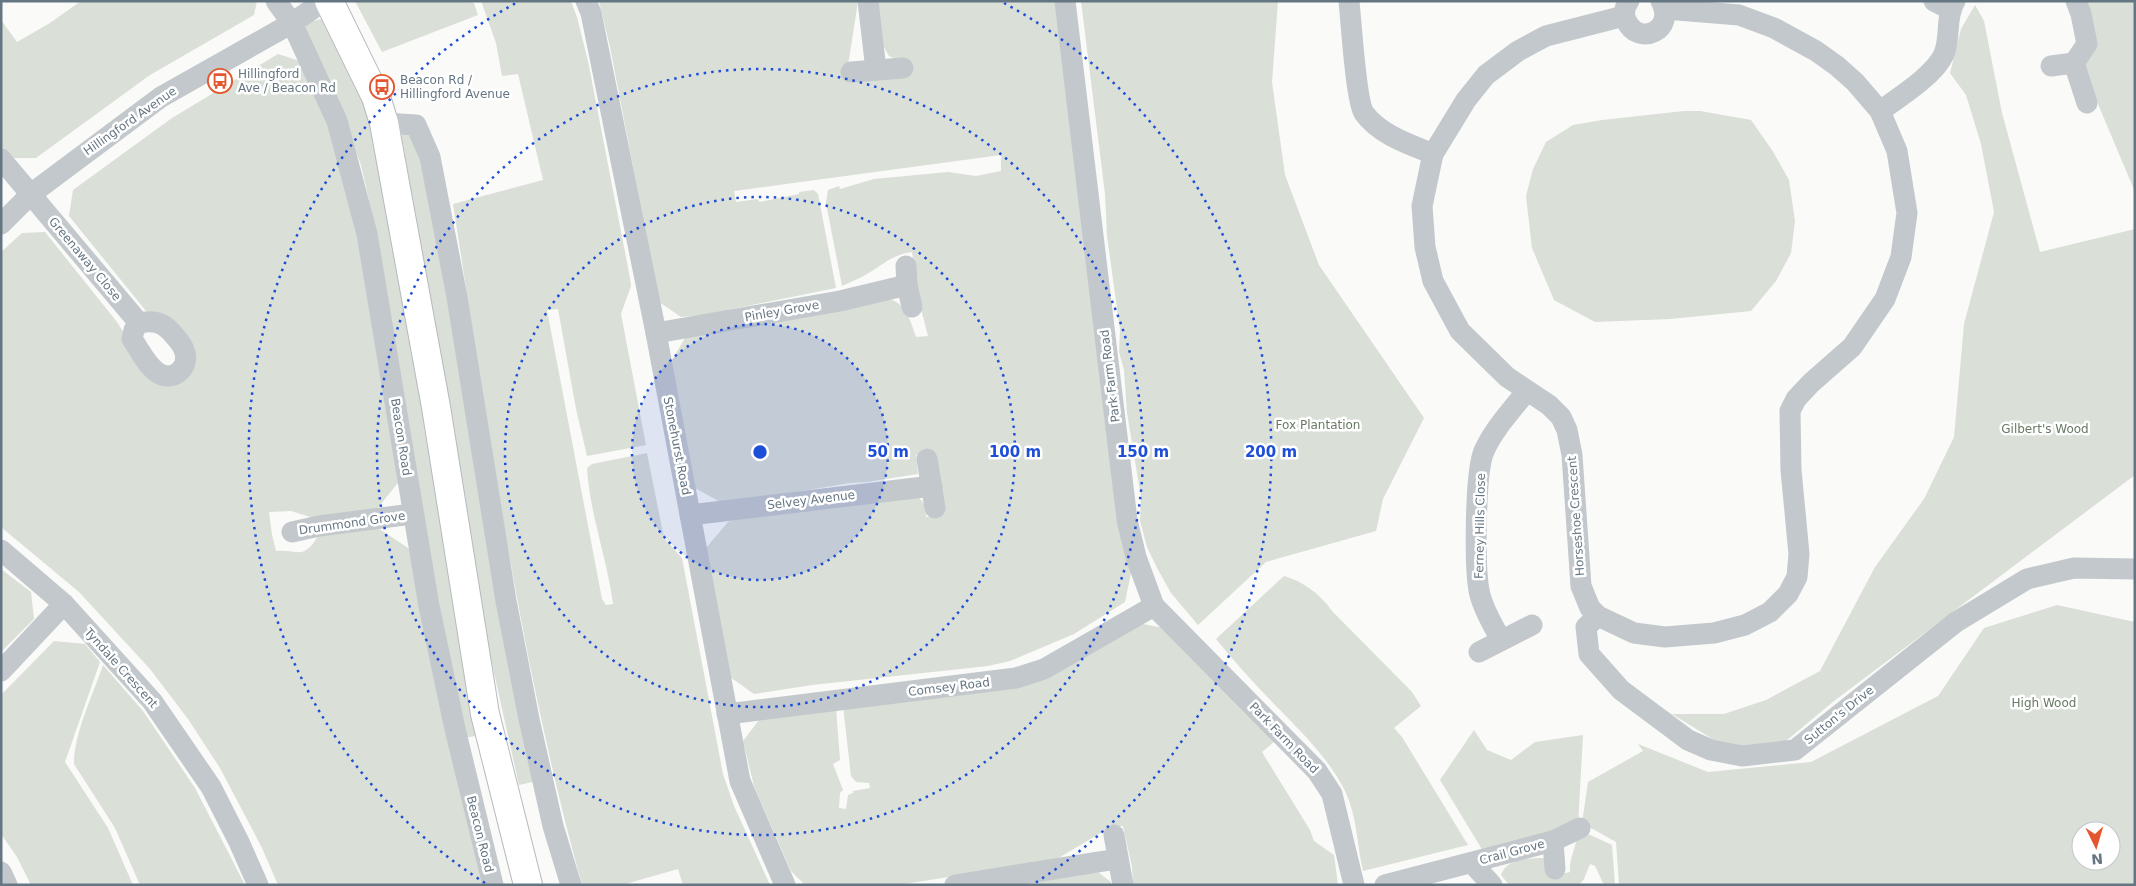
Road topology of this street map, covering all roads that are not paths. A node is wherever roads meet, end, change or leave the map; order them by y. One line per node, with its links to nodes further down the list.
1 (276, 1): 12 (street, Beacon Road)
2 (320, 1): 12 (street, Hillingford Avenue)
3 (329, 1): 20 (main road)
4 (586, 1): 27 (street, Stonehurst Road)
5 (868, 1): 16 (street)
6 (1066, 1): 38 (street, Park Farm Road)
7 (1349, 1): 21 (street)
8 (2076, 1): 13 (street)
9 (1946, 4): 19 (street)
10 (1663, 5): 11 (street); 19 (street)
11 (1627, 8): 21 (street, Horseshoe Crescent)
12 (292, 24): 23 (street, Hillingford Avenue); 32 (street, Beacon Road)
13 (2074, 63): 14 (street); 18 (street)
14 (2051, 66)
15 (903, 68): 16 (street)
16 (876, 70): 17 (street)
17 (851, 72)
18 (2087, 103)
19 (1880, 111): 39 (street)
20 (384, 123): 55 (main road); 56 (street)
21 (1434, 154): 28 (street, Horseshoe Crescent)
22 (1, 159): 23 (street, Greenaway Close)
23 (31, 194): 24 (street, Hillingford Avenue); 26 (street, Greenaway Close)
24 (1, 224)
25 (912, 307): 27 (street, Pinley Grove)
26 (139, 324)
27 (656, 333): 33 (street, Stonehurst Road)
28 (1526, 392): 39 (street, Horseshoe Crescent); 41 (street, Ferney Hills Close)
29 (927, 459): 30 (street)
30 (932, 486): 31 (street); 33 (street, Selvey Avenue)
31 (935, 508)
32 (412, 514): 34 (street, Drummond Grove); 54 (street, Beacon Road)
33 (690, 514): 44 (street, Stonehurst Road)
34 (292, 532)
35 (1, 550): 37 (street, Tyndale Crescent)
36 (2135, 569): 39 (street, Sutton's Drive)
37 (64, 604): 43 (street); 53 (street, Tyndale Crescent)
38 (1154, 606): 44 (street, Comsey Road); 60 (street, Park Farm Road)
39 (1598, 616)
40 (1532, 625): 41 (street)
41 (1501, 640): 42 (street)
42 (1479, 652)
43 (1, 671)
44 (727, 714): 57 (street, Stonehurst Road)
45 (1580, 828): 47 (street, Crail Grove)
46 (1114, 835): 48 (street)
47 (1553, 841): 49 (street, Crail Grove); 50 (street, Crail Grove)
48 (1117, 859): 58 (street); 59 (street)
49 (1472, 863): 61 (street, Crail Grove); 62 (street, Crail Grove)
50 (1555, 869)
51 (1, 872): 52 (street)
52 (7, 885)
53 (258, 885)
54 (492, 885)
55 (528, 885)
56 (570, 885)
57 (785, 885)
58 (955, 885)
59 (1123, 885)
60 (1354, 885)
61 (1385, 885)
62 (1492, 885)

